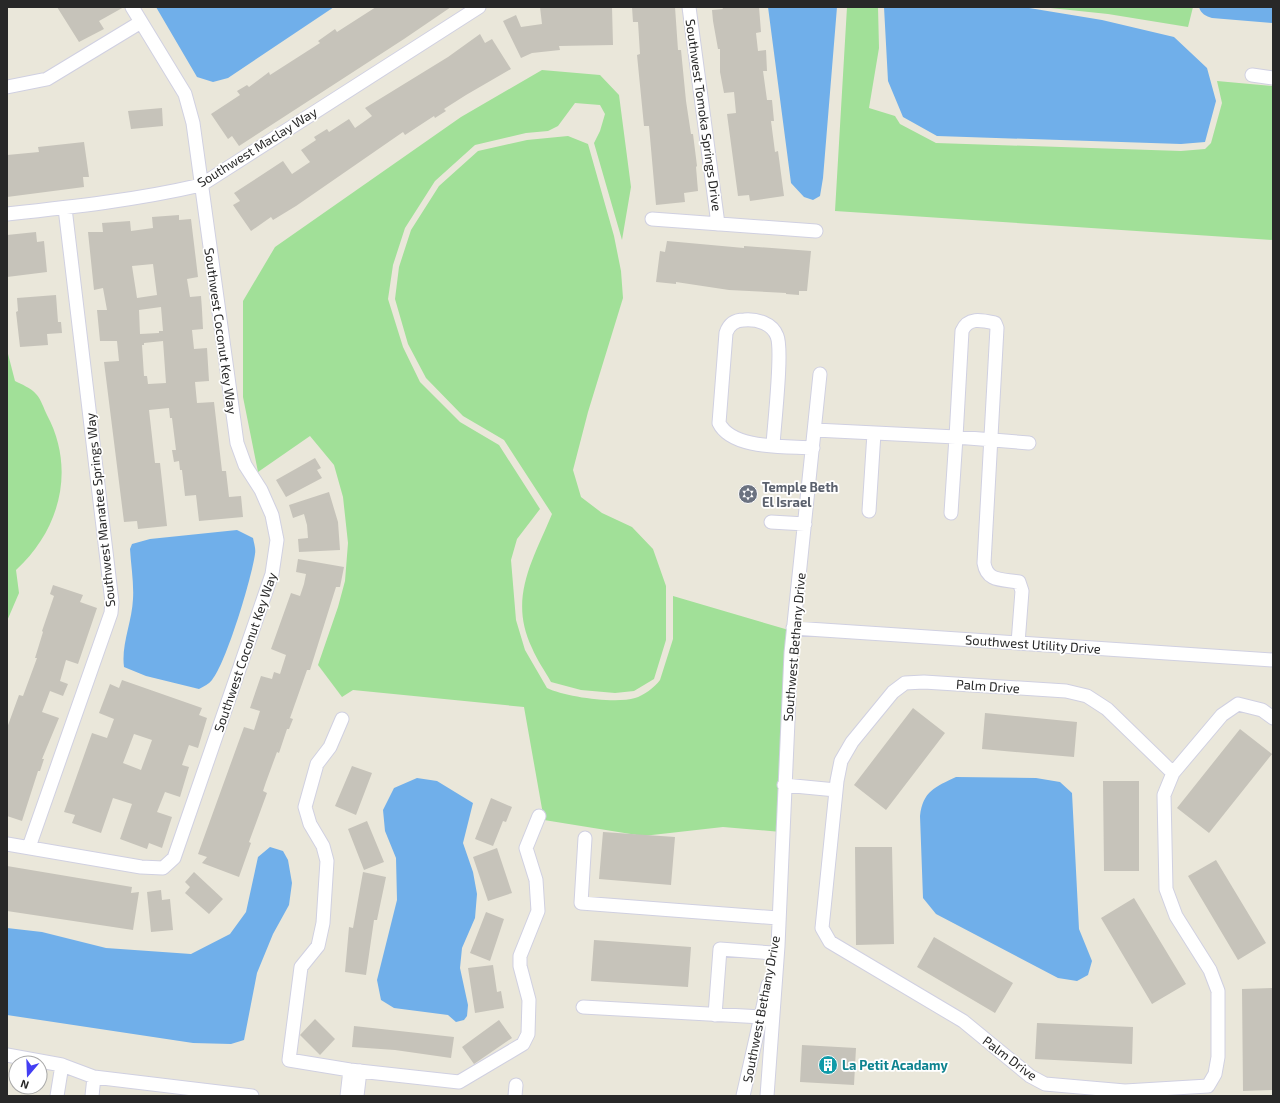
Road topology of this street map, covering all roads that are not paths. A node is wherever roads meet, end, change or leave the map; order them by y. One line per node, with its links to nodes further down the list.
1 (132, 7): 4 (street, Southwest Coconut Key Way)
2 (479, 7): 10 (street, Southwest Maclay Way)
3 (689, 7): 14 (street, Southwest Tomoka Springs Drive)
4 (141, 22): 6 (street); 10 (street, Southwest Coconut Key Way)
5 (1252, 75): 7 (street)
6 (47, 78): 8 (street); 9 (street)
7 (1273, 78)
8 (7, 87)
9 (7, 96)
10 (201, 185): 11 (street, Southwest Maclay Way); 39 (street, Southwest Coconut Key Way)
11 (65, 208): 12 (street, Southwest Maclay Way); 39 (street, Southwest Manatee Springs Way)
12 (7, 214)
13 (652, 219): 14 (street)
14 (718, 224): 15 (street)
15 (816, 231)
16 (820, 374): 17 (street, Southwest Bethany Drive)
17 (815, 430): 18 (street); 23 (street, Southwest Bethany Drive)
18 (874, 433): 19 (street); 24 (street)
19 (956, 437): 20 (street); 20 (street); 25 (street)
20 (991, 440): 21 (street); 29 (street)
21 (1029, 443)
22 (773, 445): 22 (street); 23 (street)
23 (813, 448): 27 (street, Southwest Bethany Drive)
24 (869, 511)
25 (951, 513)
26 (771, 522): 27 (street)
27 (805, 524): 28 (street, Southwest Bethany Drive)
28 (793, 628): 29 (street, Southwest Utility Drive); 34 (street, Southwest Bethany Drive)
29 (1018, 643): 30 (street, Southwest Utility Drive)
30 (1273, 660)
31 (1273, 718): 33 (street, Palm Drive)
32 (342, 719): 47 (street)
33 (1173, 773): 35 (street, Palm Drive); 49 (street, Palm Drive)
34 (784, 786): 35 (street); 40 (street, Southwest Bethany Drive)
35 (836, 790): 49 (street, Palm Drive)
36 (539, 816): 47 (street)
37 (584, 838): 40 (street)
38 (7, 844): 39 (street, Southwest Coconut Key Way)
39 (29, 847)
40 (778, 920): 41 (street, Southwest Bethany Drive); 56 (street, Southwest Bethany Drive)
41 (773, 953): 43 (street); 44 (street, Southwest Bethany Drive)
42 (583, 1007): 43 (street)
43 (715, 1015): 44 (street)
44 (762, 1017): 55 (street, Southwest Bethany Drive)
45 (7, 1055): 46 (street)
46 (62, 1065): 48 (street); 50 (street)
47 (355, 1071): 53 (street); 54 (street)
48 (94, 1077): 51 (street); 52 (street)
49 (1113, 1093)
50 (57, 1096)
51 (92, 1096)
52 (252, 1096)
53 (347, 1096)
54 (357, 1096)
55 (743, 1096)
56 (767, 1096)

